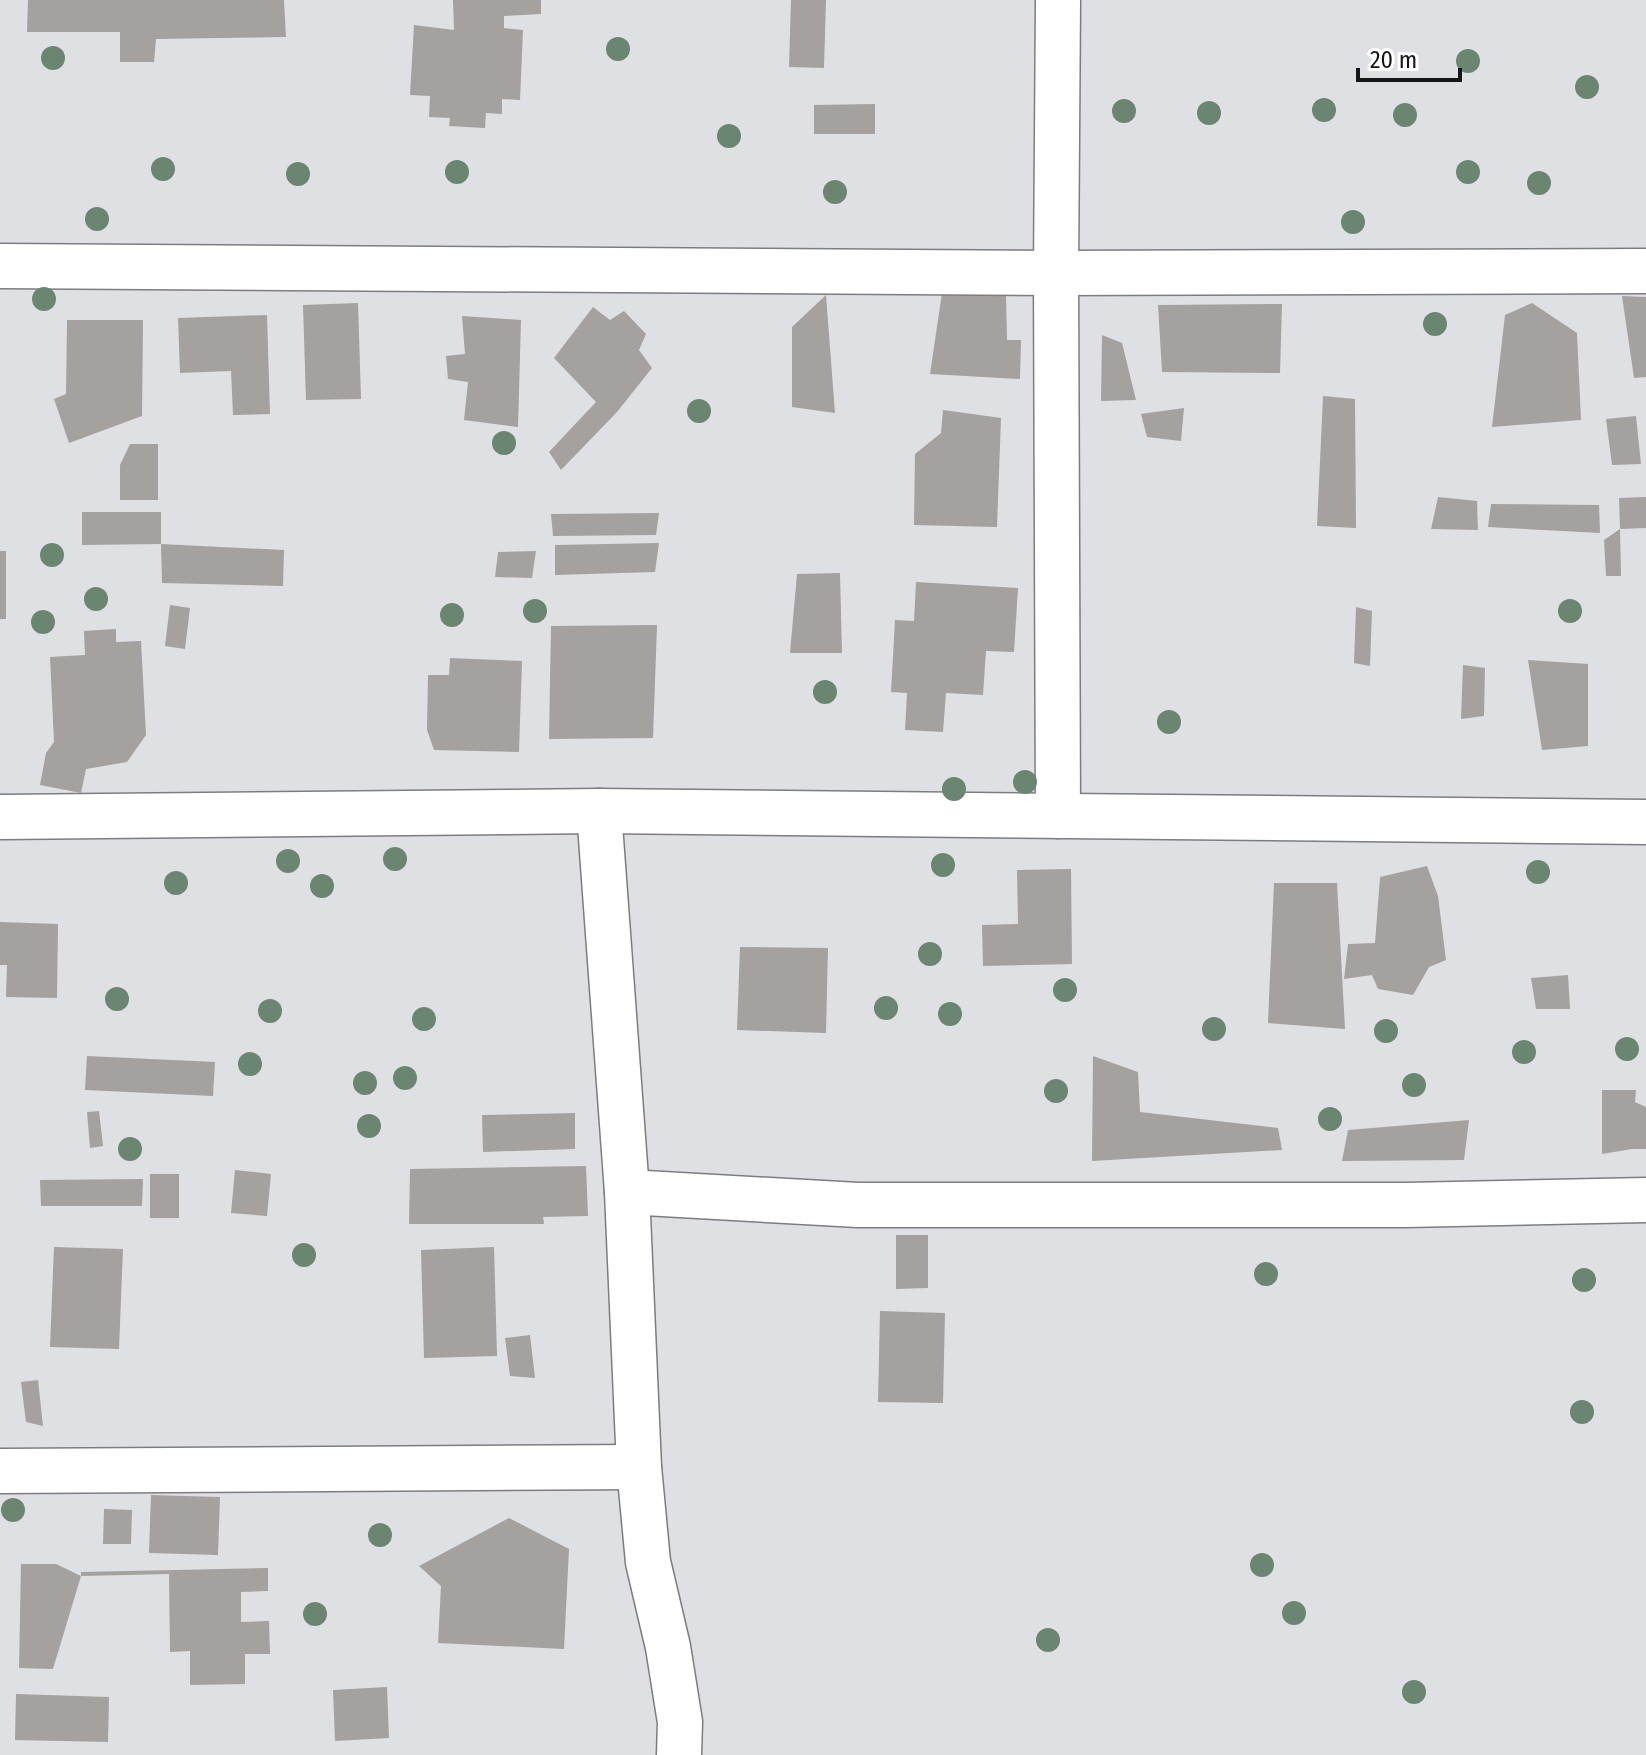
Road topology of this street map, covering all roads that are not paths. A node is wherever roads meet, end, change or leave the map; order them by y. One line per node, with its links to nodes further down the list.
1 (1058, 0): 4 (street)
2 (0, 266): 4 (street)
3 (1646, 271): 4 (street)
4 (1056, 273): 6 (street)
5 (599, 811): 6 (street); 7 (street); 9 (street)
6 (1058, 816): 8 (street)
7 (0, 817)
8 (1646, 822)
9 (627, 1192): 10 (street); 11 (street)
10 (1646, 1200)
11 (639, 1467): 12 (street); 13 (street)
12 (0, 1471)
13 (679, 1755)

